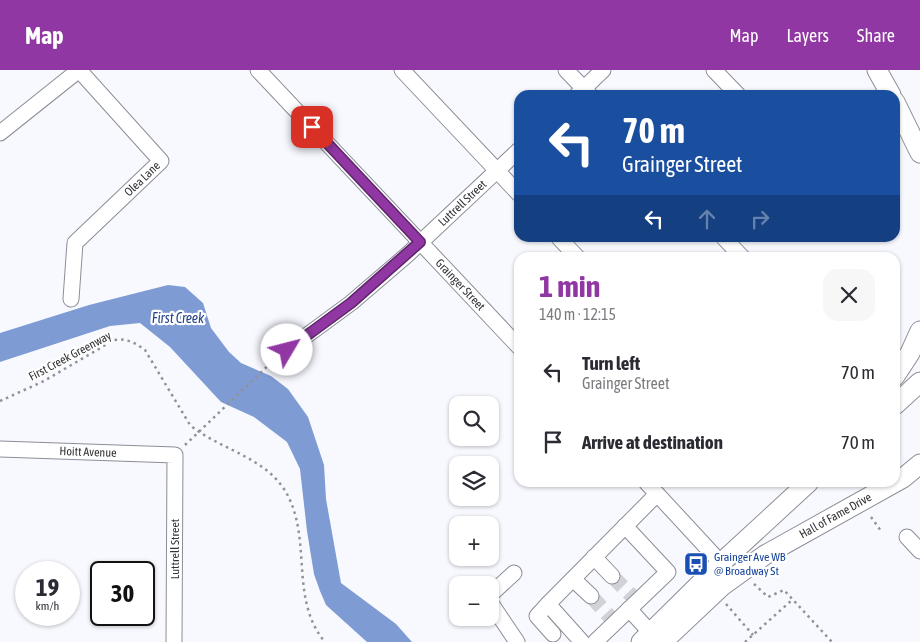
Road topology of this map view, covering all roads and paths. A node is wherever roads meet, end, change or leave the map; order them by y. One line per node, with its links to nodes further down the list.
1 (79, 70): 13 (street); 23 (street, Olea Lane)
2 (258, 70): 18 (street, Grainger Street)
3 (402, 70): 16 (street)
4 (566, 70): 8 (street)
5 (603, 70): 9 (street)
6 (714, 70): 10 (street)
7 (877, 70): 11 (main road)
8 (582, 90)
9 (586, 90)
10 (733, 90)
11 (888, 90)
12 (900, 112): 14 (main road)
13 (0, 133)
14 (920, 153)
15 (514, 155): 16 (street, Luttrell Street)
16 (497, 170): 17 (street); 18 (street, Luttrell Street)
17 (514, 189)
18 (420, 242): 25 (street, Grainger Street); 26 (street, Luttrell Street)
19 (563, 242): 21 (street)
20 (728, 242): 22 (street)
21 (572, 252)
22 (737, 252)
23 (71, 299)
24 (920, 331): 28 (main road)
25 (514, 342)
26 (287, 350)
27 (274, 360): 32 (path)
28 (900, 368)
29 (920, 382): 30 (main road)
30 (900, 400)
31 (0, 401): 32 (path, First Creek Greenway)
32 (198, 432): 34 (path); 64 (path, First Creek Greenway)
33 (0, 449): 34 (street, Hoitt Avenue)
34 (175, 455): 63 (street, Luttrell Street)
35 (920, 464): 36 (main road, Hall of Fame Drive)
36 (900, 480)
37 (651, 487): 40 (street)
38 (804, 487): 48 (main road)
39 (888, 487): 41 (main road, Hall of Fame Drive)
40 (657, 494): 43 (street); 48 (street)
41 (841, 515): 48 (main road); 62 (main road, Hall of Fame Drive)
42 (871, 517): 44 (path)
43 (625, 526): 47 (street); 56 (street)
44 (881, 531)
45 (907, 537): 46 (street)
46 (920, 551)
47 (594, 557): 50 (street); 51 (street)
48 (721, 562): 62 (main road)
49 (514, 573): 52 (street)
50 (612, 576)
51 (573, 579): 54 (street); 57 (street)
52 (499, 587)
53 (759, 589): 55 (path)
54 (591, 596)
55 (792, 600): 61 (path); 69 (path)
56 (633, 602): 62 (street); 67 (street)
57 (548, 604): 60 (street); 66 (street)
58 (731, 610): 61 (path)
59 (499, 615): 65 (street)
60 (553, 634)
61 (753, 635): 68 (path)
62 (650, 639)
63 (174, 642)
64 (325, 642)
65 (517, 642)
66 (582, 642)
67 (595, 642)
68 (746, 642)
69 (832, 642)

